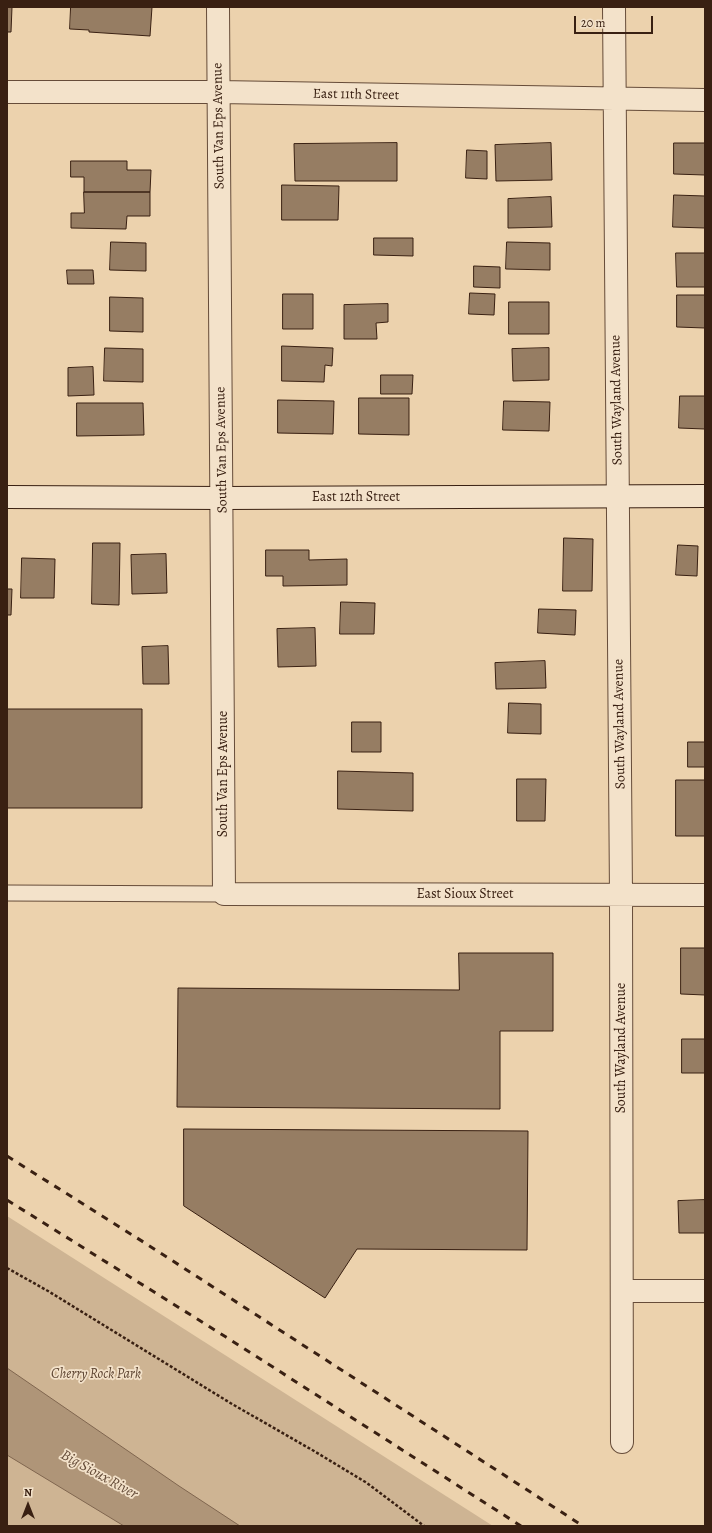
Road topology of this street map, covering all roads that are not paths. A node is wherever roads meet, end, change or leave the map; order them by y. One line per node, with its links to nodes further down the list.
1 (218, 7): 4 (street, South Van Eps Avenue)
2 (614, 7): 5 (street, South Wayland Avenue)
3 (7, 92): 4 (street, East 11th Street)
4 (219, 92): 5 (street, East 11th Street); 10 (street, South Van Eps Avenue)
5 (614, 99): 6 (street, East 11th Street); 7 (street, South Wayland Avenue)
6 (705, 100)
7 (618, 496): 8 (street, East 12th Street); 10 (street, East 12th Street); 13 (street, South Wayland Avenue)
8 (705, 496)
9 (7, 497): 10 (street, East 12th Street)
10 (223, 498): 12 (street, South Van Eps Avenue)
11 (7, 893): 12 (lane)
12 (224, 894): 13 (street, East Sioux Street)
13 (621, 895): 14 (street, East Sioux Street); 15 (street, South Wayland Avenue)
14 (705, 895)
15 (622, 1291): 16 (street); 17 (street, South Wayland Avenue)
16 (705, 1291)
17 (622, 1442)

